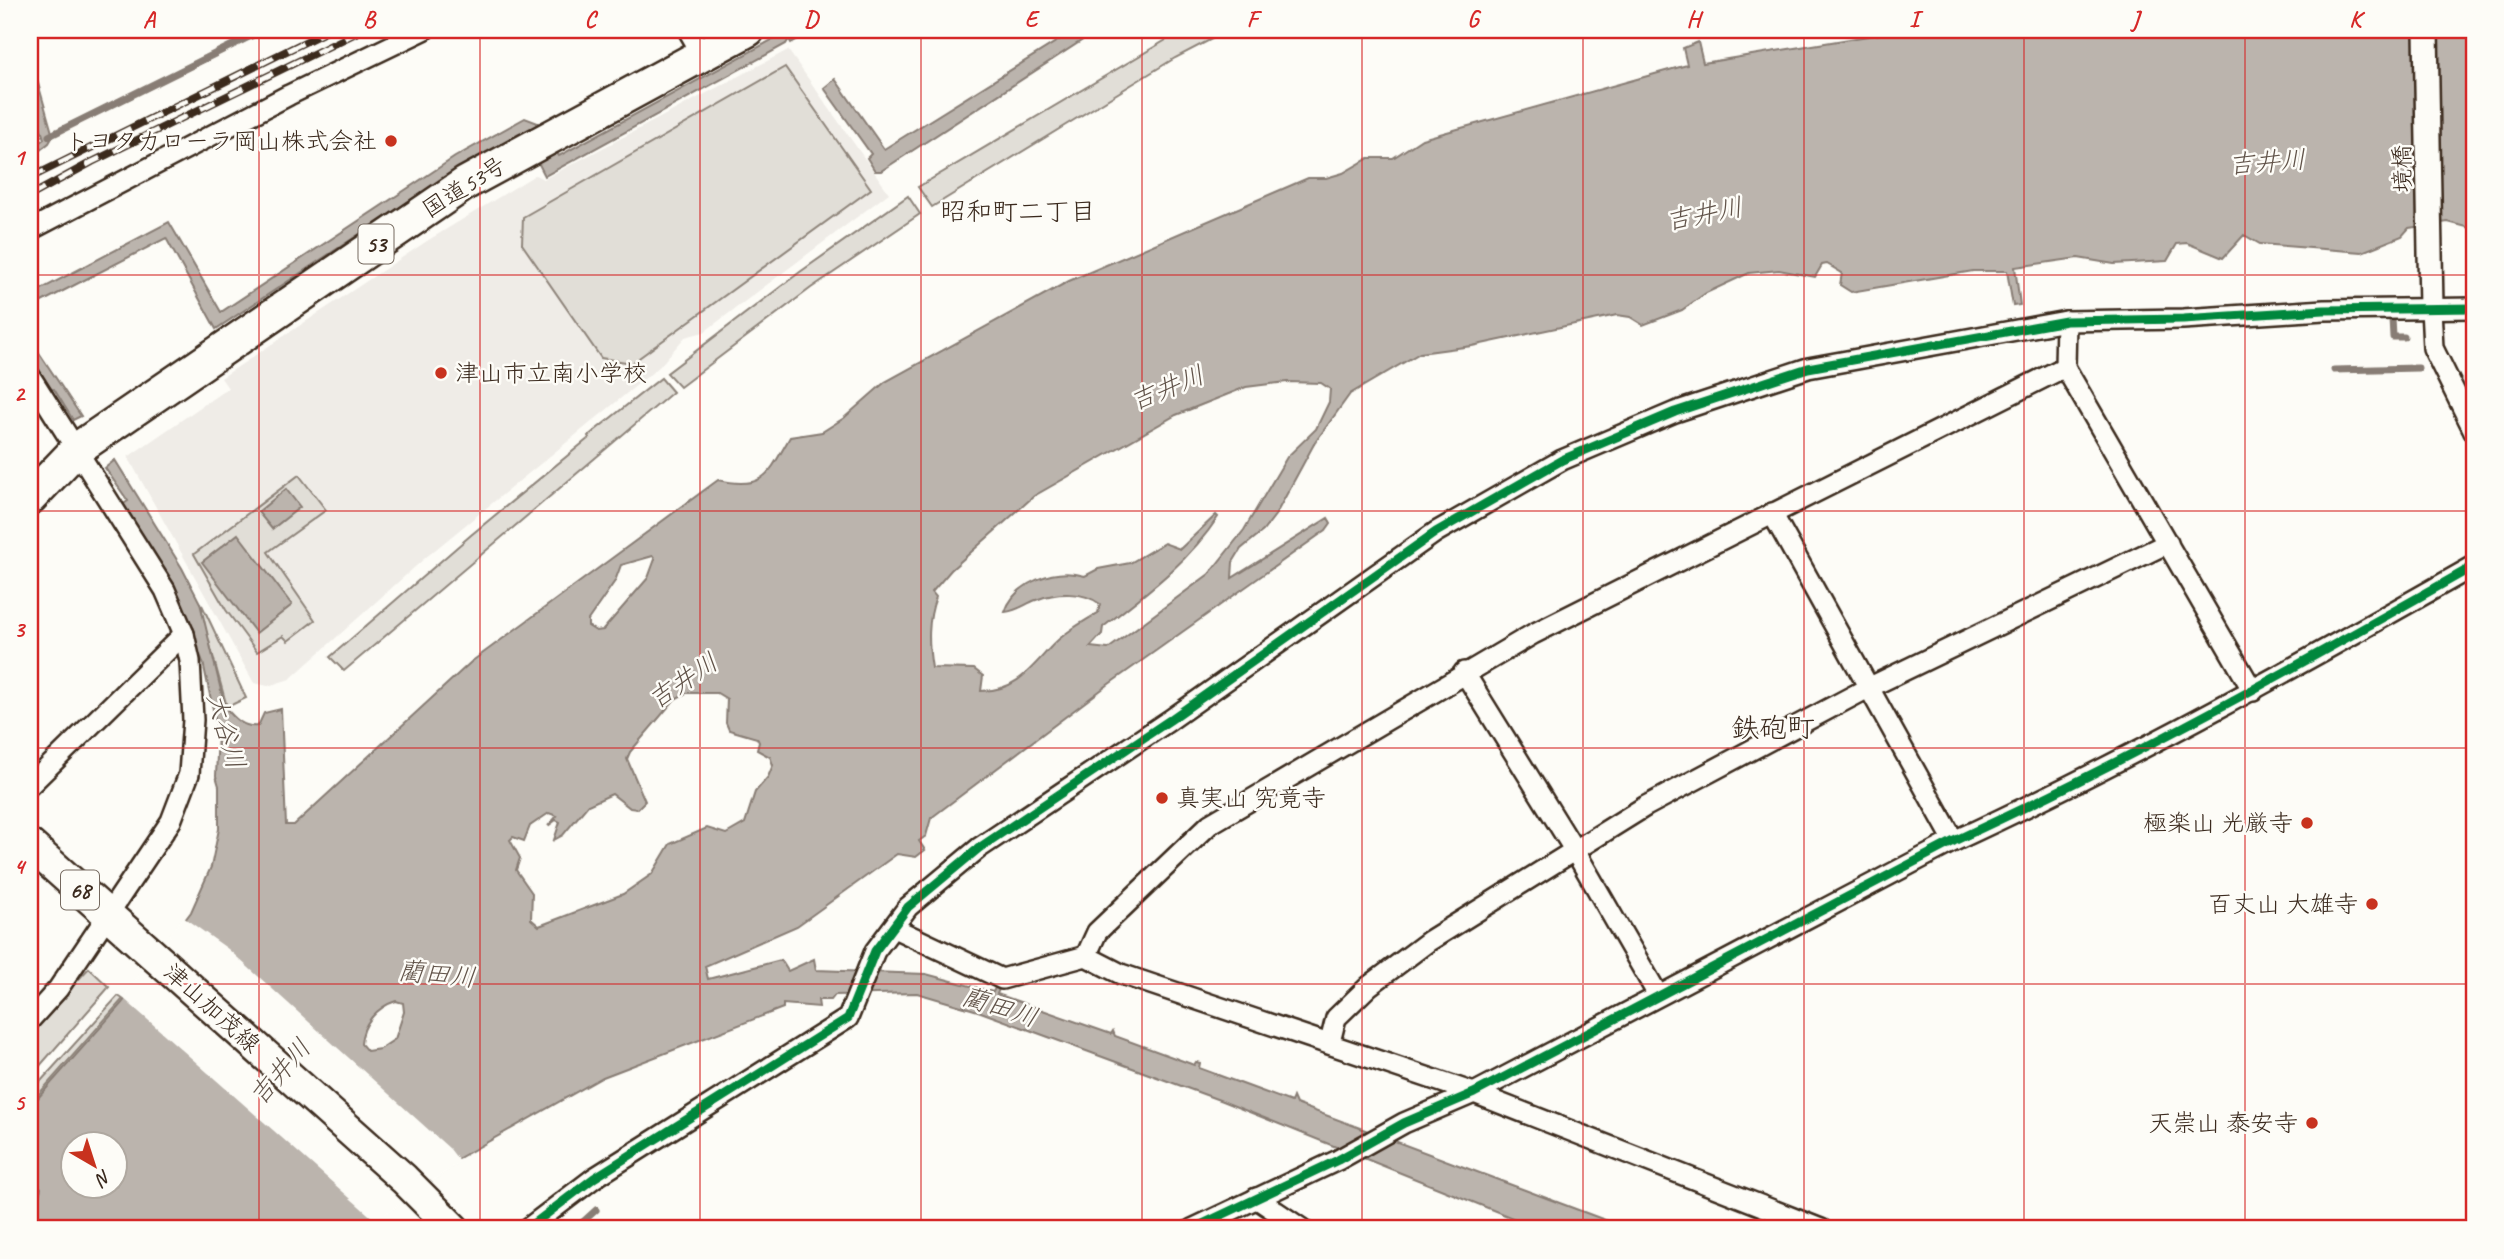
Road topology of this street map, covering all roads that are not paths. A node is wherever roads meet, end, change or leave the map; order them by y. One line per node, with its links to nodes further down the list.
1 (424, 30): 5 (street)
2 (748, 30): 4 (highway, 国道53号 / 53)
3 (2426, 30): 6 (street, 境橋)
4 (695, 42): 12 (highway, 国道53号 / 53)
5 (30, 230)
6 (2431, 308): 7 (street); 8 (street); 11 (street)
7 (2474, 308)
8 (2066, 321): 9 (street); 26 (street)
9 (2065, 367): 14 (street); 15 (street)
10 (30, 376): 12 (street)
11 (2474, 431)
12 (76, 449): 13 (highway, 国道53号 / 53); 17 (street)
13 (30, 498)
14 (1772, 513): 18 (street); 19 (street)
15 (2168, 543): 19 (street); 20 (street)
16 (2474, 566): 20 (street)
17 (184, 634): 21 (street); 25 (street)
18 (1464, 672): 24 (street); 27 (street)
19 (1868, 688): 22 (street); 24 (street)
20 (2253, 691): 22 (street)
21 (30, 785)
22 (1954, 841): 28 (street)
23 (30, 845): 25 (main road, 津山加茂線 / 68)
24 (1575, 851): 28 (street); 30 (street)
25 (107, 916): 29 (street); 33 (main road, 津山加茂線 / 68)
26 (894, 928): 27 (street); 34 (street)
27 (1086, 956): 30 (street)
28 (1658, 995): 31 (street)
29 (30, 1020)
30 (1330, 1042): 31 (street)
31 (1474, 1093): 32 (street); 37 (street)
32 (1256, 1198): 35 (street); 36 (street)
33 (454, 1229)
34 (527, 1229)
35 (1192, 1229)
36 (1302, 1229)
37 (1821, 1229)

